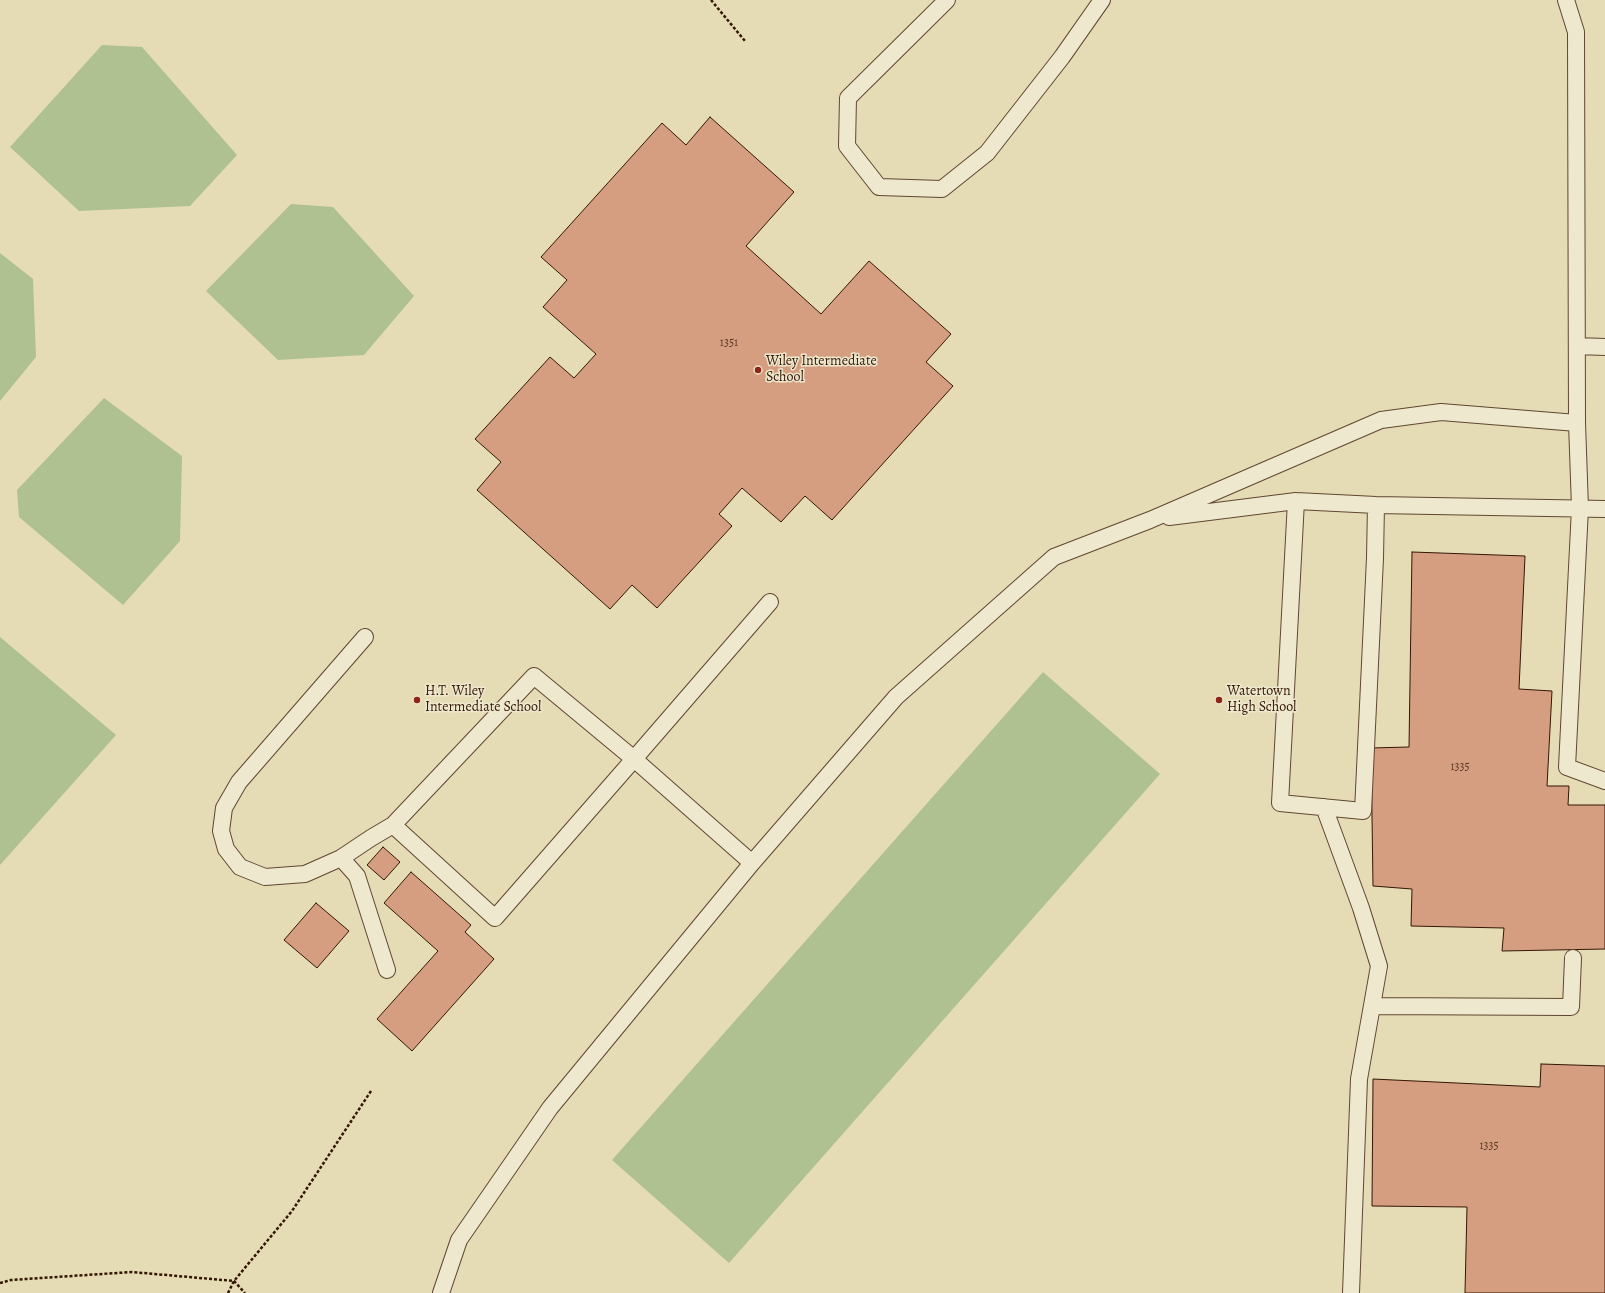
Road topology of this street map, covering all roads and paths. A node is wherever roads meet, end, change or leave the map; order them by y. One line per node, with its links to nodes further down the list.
1 (711, 0): 5 (path)
2 (947, 0): 3 (lane)
3 (1102, 0)
4 (1566, 0): 6 (lane)
5 (745, 41)
6 (1577, 346): 7 (lane); 8 (lane)
7 (1605, 347)
8 (1577, 423): 11 (lane); 13 (lane)
9 (1296, 501): 10 (lane); 13 (lane); 18 (lane)
10 (1376, 505): 11 (lane); 18 (lane)
11 (1580, 508): 12 (lane); 17 (lane)
12 (1605, 509)
13 (1150, 520): 21 (lane)
14 (770, 602): 16 (lane)
15 (365, 637): 20 (lane)
16 (634, 759): 19 (lane); 19 (lane); 21 (lane)
17 (1605, 781)
18 (1324, 808): 24 (lane)
19 (393, 825): 20 (lane)
20 (341, 858): 23 (lane)
21 (752, 863): 30 (lane)
22 (1573, 958): 24 (lane)
23 (387, 970)
24 (1372, 1006): 31 (lane)
25 (371, 1090): 26 (path)
26 (234, 1281): 27 (path); 28 (path); 29 (path)
27 (0, 1283)
28 (228, 1293)
29 (245, 1293)
30 (441, 1293)
31 (1351, 1293)

